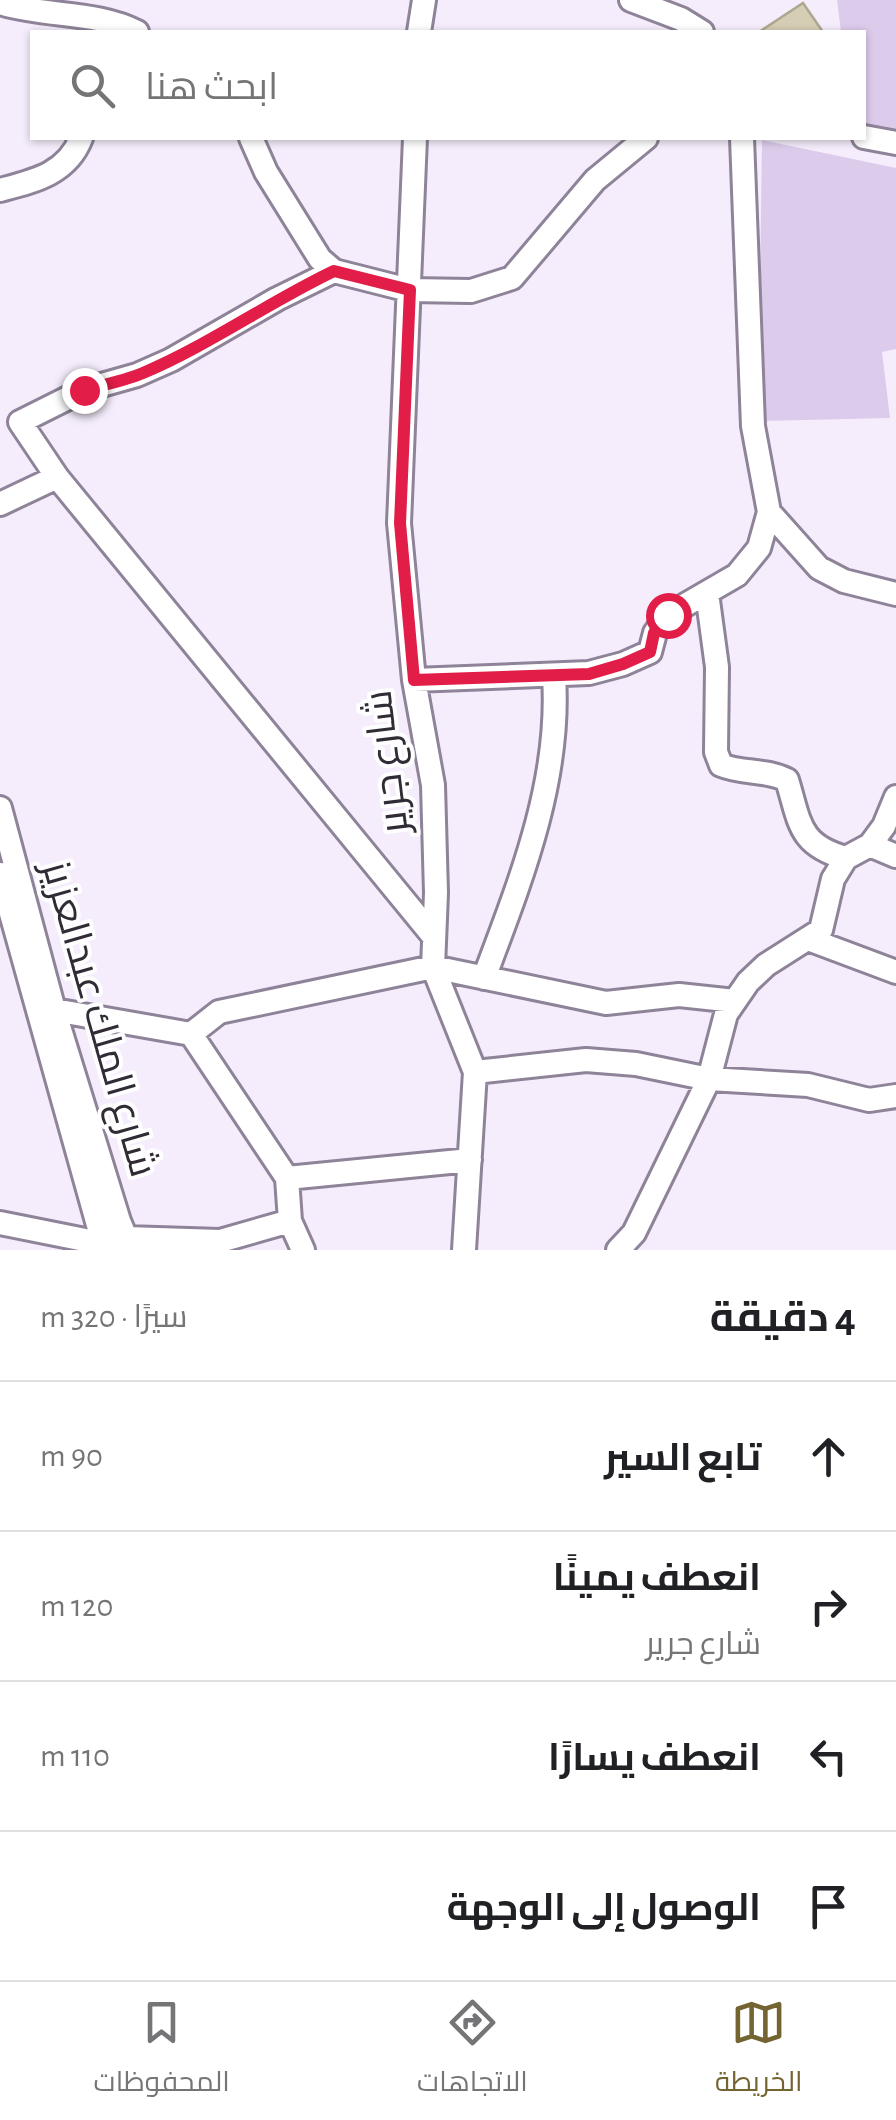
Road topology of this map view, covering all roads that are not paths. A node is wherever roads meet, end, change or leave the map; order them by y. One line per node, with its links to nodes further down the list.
1 (424, 0): 5 (street)
2 (631, 0): 6 (street)
3 (0, 3): 4 (street)
4 (133, 30)
5 (419, 30)
6 (699, 30)
7 (866, 137): 13 (street)
8 (80, 140): 14 (street)
9 (252, 140): 15 (street)
10 (415, 140): 16 (street, شارع جرير)
11 (644, 140): 16 (street)
12 (742, 140): 19 (street)
13 (896, 143)
14 (0, 190)
15 (334, 271): 16 (street); 17 (street)
16 (410, 290): 23 (street, شارع جرير)
17 (57, 476): 18 (street); 30 (street)
18 (0, 504)
19 (768, 512): 20 (street); 21 (street)
20 (707, 594): 22 (street); 28 (street)
21 (896, 594)
22 (554, 677): 23 (street); 34 (street)
23 (414, 680): 30 (street, شارع جرير)
24 (896, 797): 26 (street)
25 (0, 808): 36 (street, شارع الملك عبدالعزيز)
26 (870, 844): 27 (street); 28 (street)
27 (896, 856)
28 (846, 858): 31 (street)
29 (0, 874): 45 (street, شارع الملك عبدالعزيز)
30 (434, 937): 32 (street, شارع جرير)
31 (808, 939): 33 (street); 35 (street)
32 (433, 967): 34 (street); 37 (street); 38 (street, شارع جرير)
33 (896, 972)
34 (484, 978): 35 (street)
35 (735, 1001): 39 (street)
36 (54, 1010): 37 (street); 45 (street, شارع الملك عبدالعزيز)
37 (190, 1034): 42 (street)
38 (476, 1072): 39 (street); 41 (street, شارع جرير)
39 (709, 1079): 40 (street); 48 (street)
40 (896, 1096)
41 (470, 1160): 42 (street); 47 (street, شارع جرير)
42 (287, 1178): 43 (street)
43 (290, 1221): 45 (street); 46 (street)
44 (0, 1224): 45 (street)
45 (117, 1246)
46 (303, 1250)
47 (464, 1250)
48 (618, 1250)

